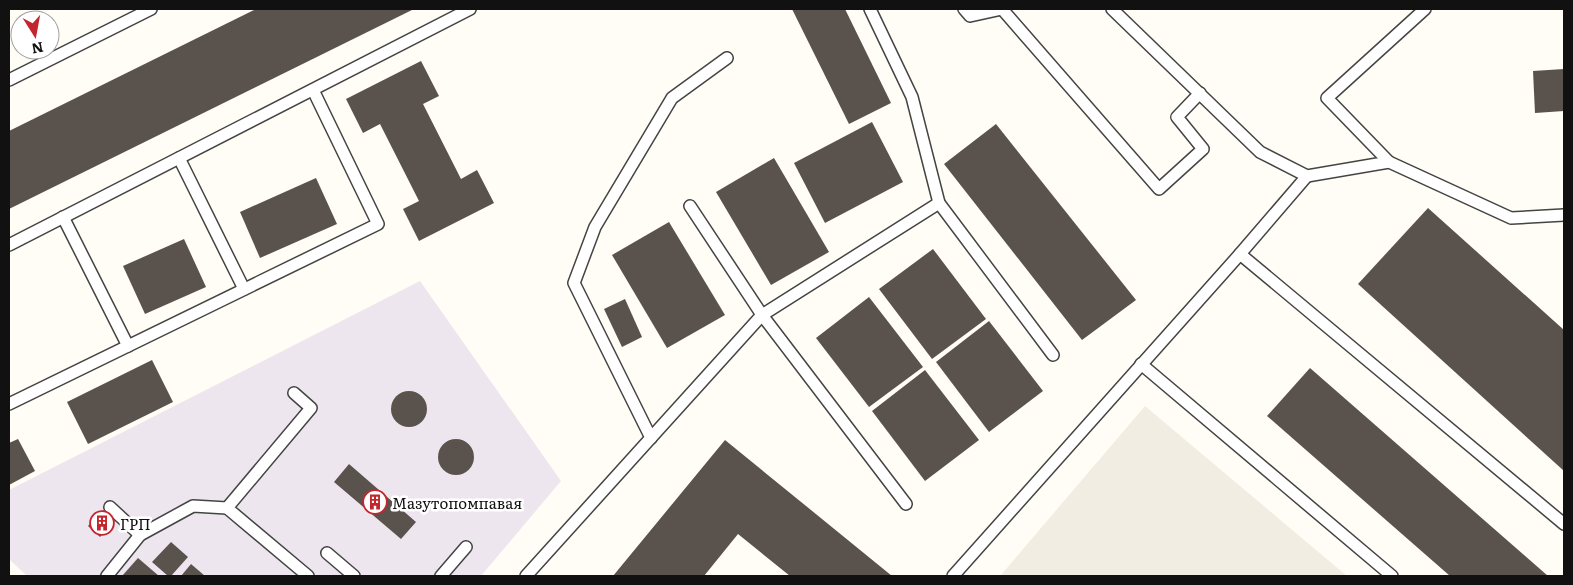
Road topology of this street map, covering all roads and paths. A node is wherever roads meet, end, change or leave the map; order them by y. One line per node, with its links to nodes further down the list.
1 (151, 9): 9 (lane)
2 (470, 9): 10 (lane)
3 (870, 9): 15 (lane)
4 (964, 9): 5 (lane)
5 (1002, 9): 11 (lane)
6 (1112, 9): 11 (lane)
7 (1425, 9): 13 (lane)
8 (727, 58): 28 (lane)
9 (9, 80)
10 (313, 90): 12 (lane); 21 (lane)
11 (1200, 93): 14 (lane)
12 (179, 158): 18 (lane); 21 (lane)
13 (1389, 162): 14 (lane); 17 (lane)
14 (1307, 176): 20 (lane)
15 (939, 203): 22 (lane); 24 (lane)
16 (690, 206): 22 (lane)
17 (1564, 215)
18 (64, 218): 19 (lane); 23 (lane)
19 (9, 246)
20 (1240, 254): 25 (lane); 32 (lane)
21 (244, 289): 23 (lane)
22 (762, 315): 28 (lane); 29 (lane)
23 (128, 346): 27 (lane)
24 (1053, 355)
25 (1141, 364): 41 (lane); 42 (lane)
26 (294, 394): 31 (lane)
27 (9, 404)
28 (650, 438): 40 (lane)
29 (906, 504)
30 (110, 507): 33 (lane)
31 (227, 508): 33 (lane); 37 (lane)
32 (1564, 524)
33 (140, 535): 36 (lane)
34 (466, 547): 39 (lane)
35 (327, 553): 38 (lane)
36 (106, 576)
37 (308, 576)
38 (354, 576)
39 (440, 576)
40 (526, 576)
41 (953, 576)
42 (1392, 576)

